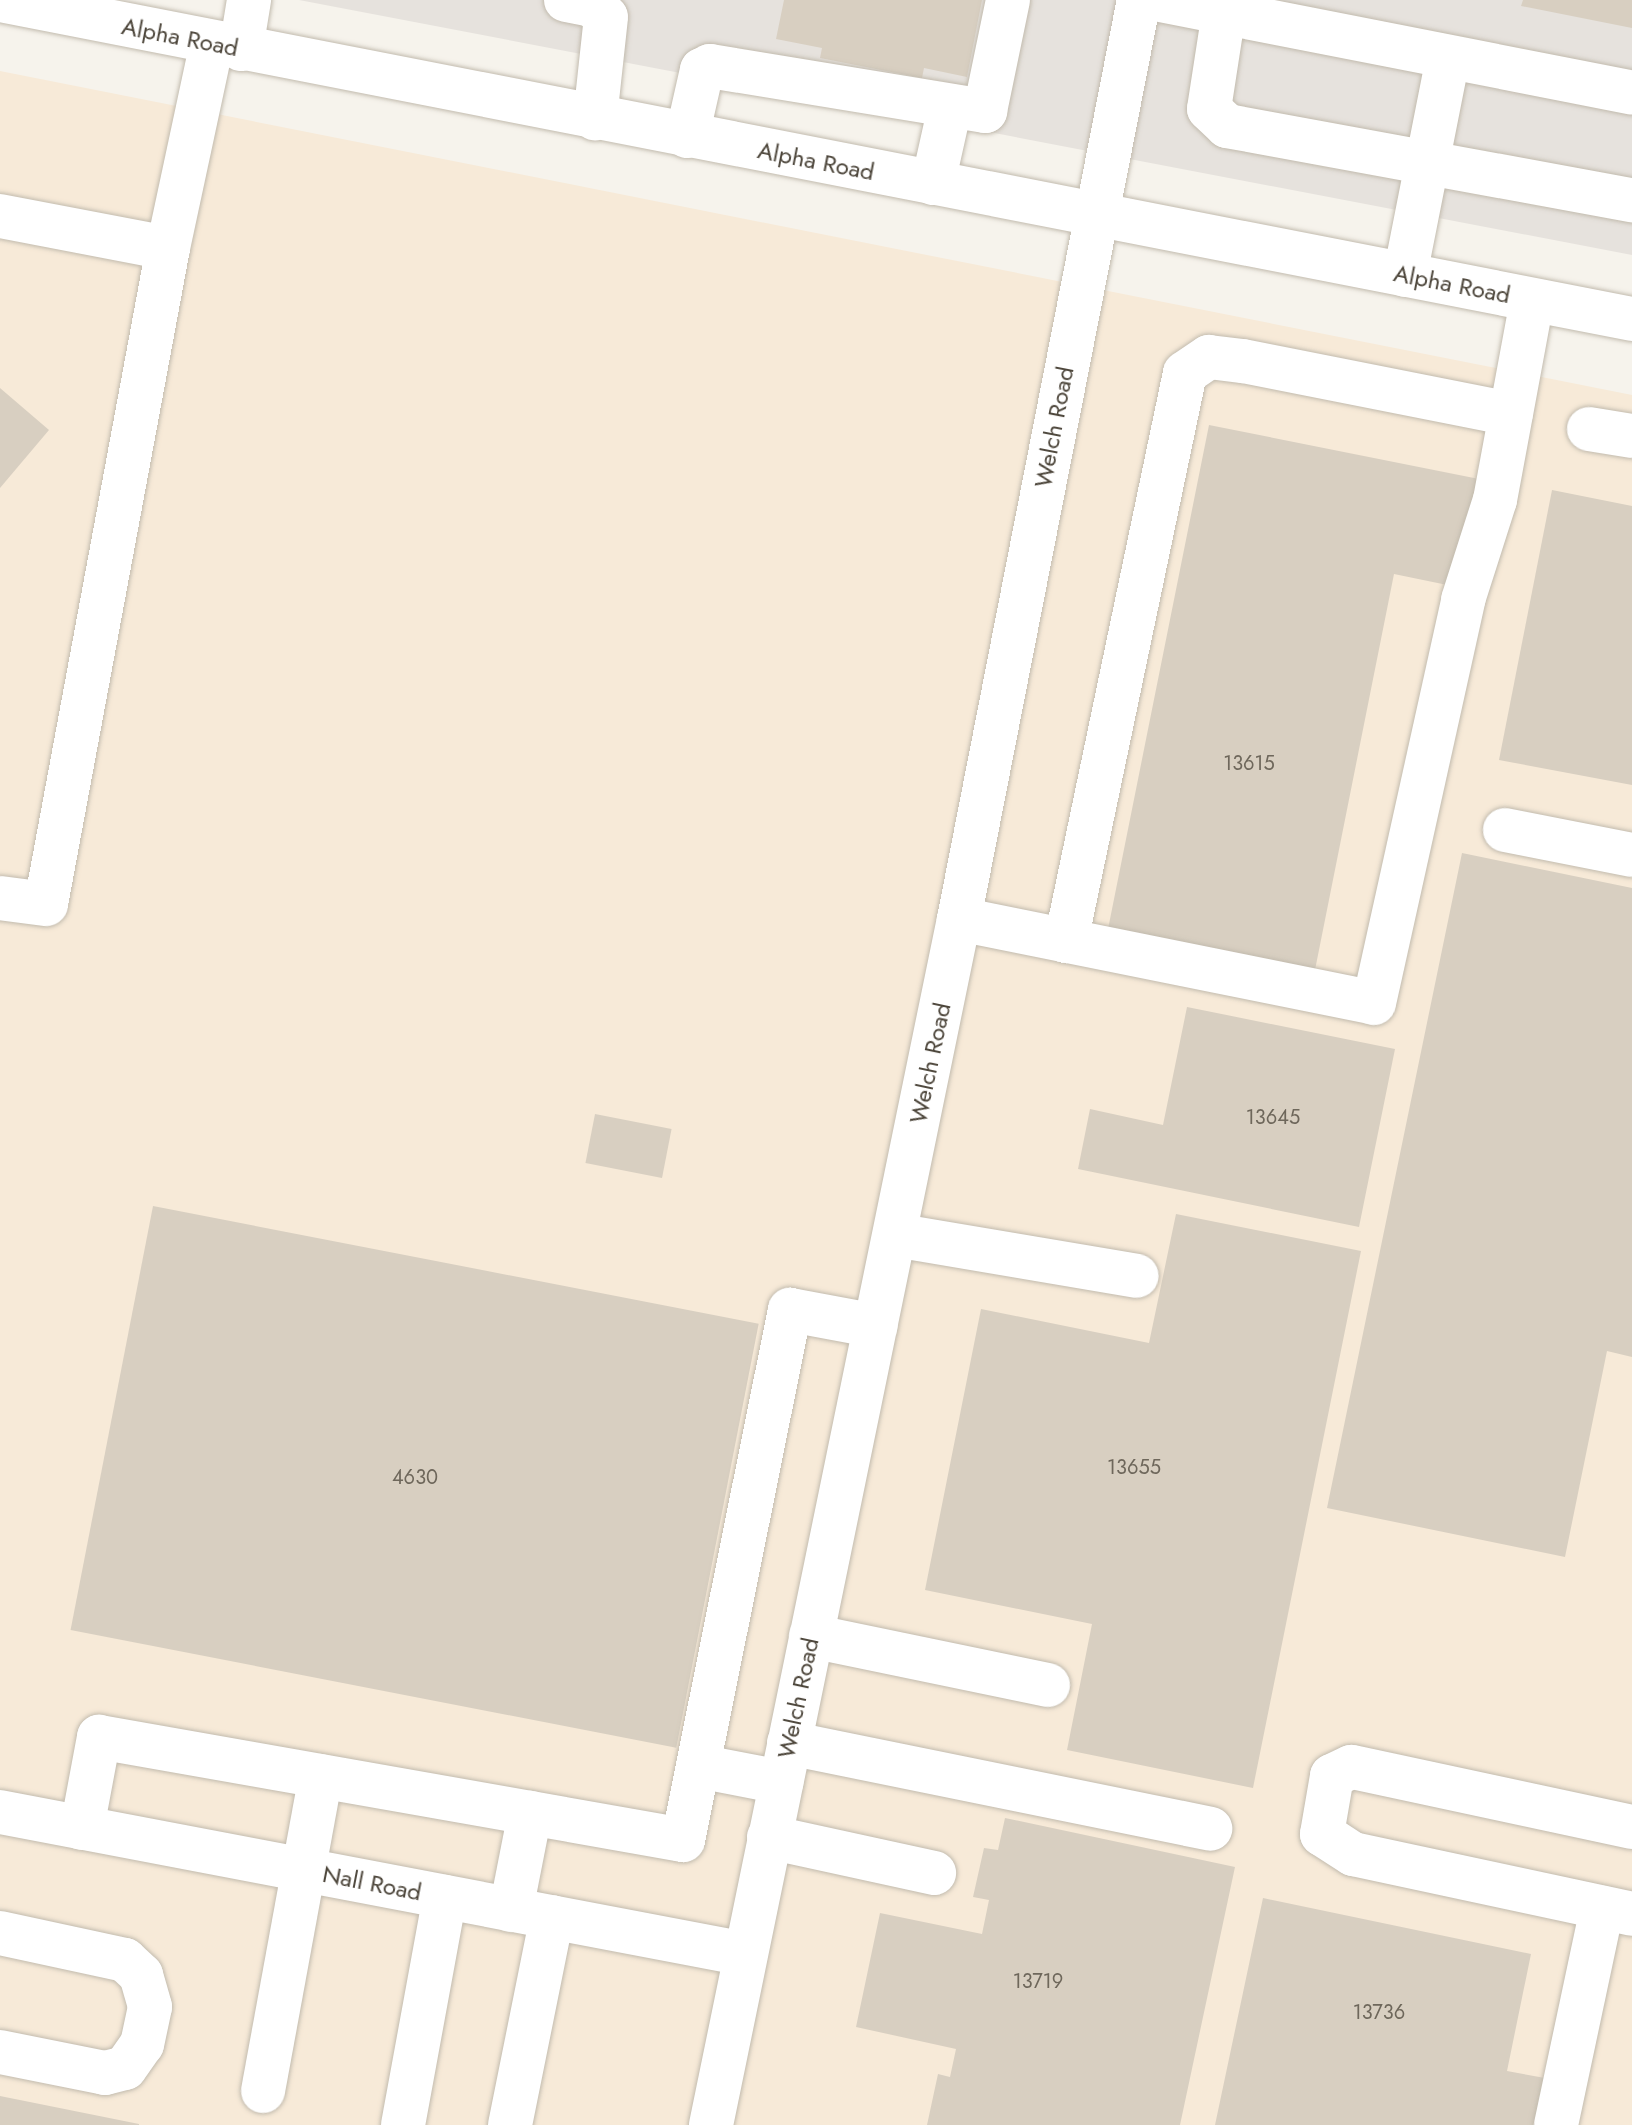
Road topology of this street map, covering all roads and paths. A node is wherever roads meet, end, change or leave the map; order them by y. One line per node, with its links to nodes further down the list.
1 (0, 0): 8 (street, Alpha Road)
2 (249, 0): 8 (street)
3 (566, 0): 12 (street)
4 (1008, 0): 11 (street)
5 (1139, 0): 17 (street, Welch Road)
6 (1160, 0): 7 (street)
7 (1224, 12): 9 (street); 14 (street)
8 (226, 46): 12 (street, Alpha Road); 19 (street)
9 (1448, 57): 10 (street); 14 (street)
10 (1632, 93)
11 (950, 107): 13 (street); 15 (street)
12 (595, 118): 13 (street, Alpha Road)
13 (687, 136): 15 (street, Alpha Road)
14 (1427, 164): 16 (street); 20 (street)
15 (933, 183): 17 (street, Alpha Road)
16 (1632, 200)
17 (1094, 215): 20 (street, Alpha Road); 29 (street, Welch Road)
18 (0, 216): 19 (street)
19 (168, 248): 28 (street)
20 (1405, 275): 21 (street, Alpha Road)
21 (1532, 300): 22 (street, Alpha Road); 23 (street)
22 (1632, 319)
23 (1511, 414): 30 (street); 30 (street)
24 (1589, 429): 25 (street)
25 (1632, 436)
26 (1505, 830): 27 (street)
27 (1632, 855)
28 (0, 898)
29 (959, 919): 30 (street); 31 (street, Welch Road)
30 (1066, 941)
31 (895, 1235): 32 (street); 33 (street, Welch Road)
32 (1137, 1276)
33 (876, 1326): 34 (street, Welch Road); 37 (street)
34 (811, 1636): 35 (street); 36 (street, Welch Road)
35 (1048, 1685)
36 (785, 1762): 37 (street); 43 (street); 44 (street, Welch Road)
37 (698, 1766): 40 (street)
38 (321, 1776): 40 (street); 42 (street); 45 (street)
39 (0, 1812): 42 (street, Nall Road)
40 (530, 1813): 49 (street)
41 (1632, 1827): 48 (street)
42 (82, 1828): 45 (street, Nall Road)
43 (1210, 1829)
44 (769, 1837): 46 (street); 51 (street, Welch Road)
45 (303, 1870): 47 (street, Nall Road); 53 (street)
46 (934, 1873)
47 (445, 1897): 49 (street, Nall Road); 54 (street)
48 (1617, 1911): 57 (street)
49 (532, 1913): 51 (street, Nall Road); 55 (street)
50 (0, 1933): 52 (street)
51 (745, 1954): 56 (street, Welch Road)
52 (0, 2052)
53 (263, 2091)
54 (403, 2125)
55 (510, 2125)
56 (711, 2125)
57 (1556, 2125)

